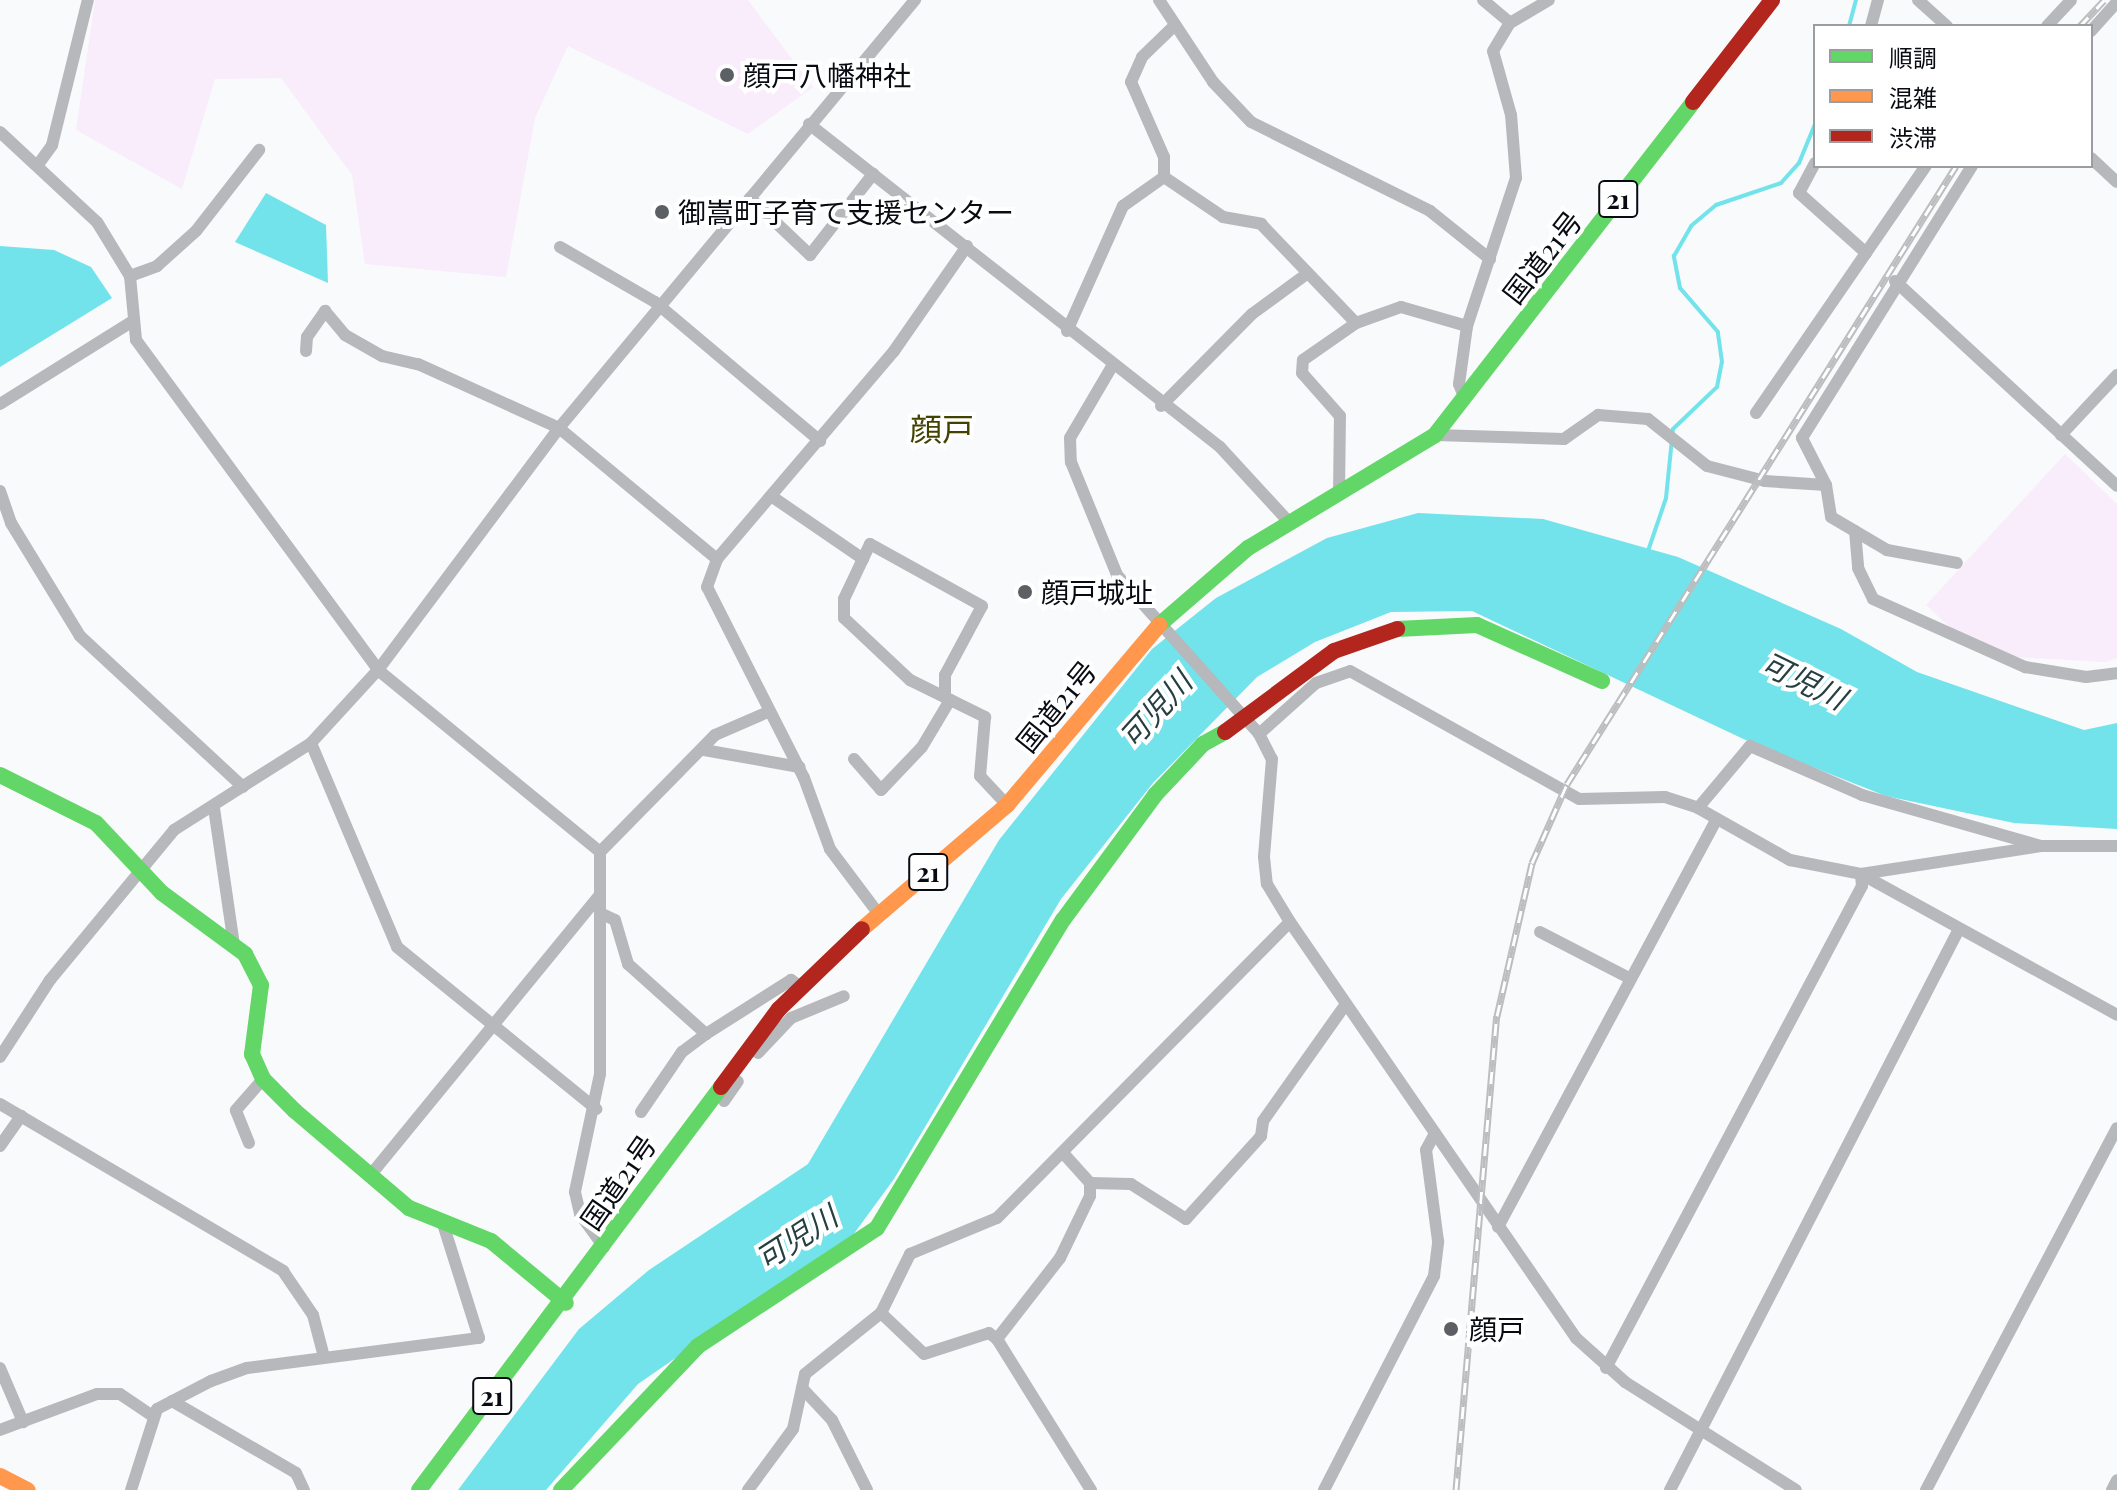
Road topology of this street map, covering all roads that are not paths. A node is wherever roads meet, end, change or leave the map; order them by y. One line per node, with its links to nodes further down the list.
1 (88, 0): 21 (street)
2 (915, 0): 17 (street)
3 (1159, 0): 15 (street)
4 (1483, 0): 11 (street)
5 (1549, 0): 11 (street)
6 (1772, 0): 44 (main road, 国道21号 / 21)
7 (1878, 0): 12 (street)
8 (1918, 0): 13 (street)
9 (2071, 0): 14 (street)
10 (2117, 2): 16 (street)
11 (1510, 23): 32 (street)
12 (1872, 24)
13 (1945, 24)
14 (2049, 24)
15 (1175, 25): 26 (street); 32 (street)
16 (2093, 29)
17 (809, 124): 25 (street); 28 (street)
18 (0, 132): 21 (street)
19 (259, 150): 34 (street)
20 (2093, 160): 27 (street)
21 (37, 166): 34 (street)
22 (1813, 167): 31 (street)
23 (1925, 168): 31 (street)
24 (1971, 168): 35 (street)
25 (873, 174): 28 (street); 29 (street)
26 (1164, 177): 33 (street); 40 (street)
27 (2117, 182)
28 (750, 198): 36 (street)
29 (967, 246): 40 (street); 51 (street)
30 (560, 247): 36 (street)
31 (1866, 253): 47 (street)
32 (1490, 259): 39 (street)
33 (1308, 273): 38 (street); 46 (street)
34 (130, 276): 37 (street)
35 (1895, 281): 50 (street); 52 (street)
36 (662, 309): 48 (street); 51 (street)
37 (133, 321): 45 (street); 63 (street)
38 (1356, 323): 39 (street); 55 (street)
39 (1467, 326): 44 (street)
40 (1067, 331): 42 (street)
41 (306, 351): 48 (street)
42 (1111, 368): 46 (street); 62 (street)
43 (2117, 375): 50 (street)
44 (1465, 399): 49 (main road, 国道21号 / 21)
45 (0, 404)
46 (1161, 406): 57 (street)
47 (1756, 413)
48 (559, 428): 59 (street); 63 (street)
49 (1435, 435): 52 (street); 55 (main road, 国道21号 / 21)
50 (2061, 435): 53 (street)
51 (820, 441): 56 (street)
52 (1826, 485): 58 (street)
53 (2117, 486)
54 (0, 491): 75 (street)
55 (1346, 493): 57 (main road, 国道21号 / 21)
56 (774, 498): 59 (street); 60 (street)
57 (1289, 522): 62 (main road, 国道21号 / 21)
58 (1855, 531): 61 (street); 64 (street)
59 (717, 559): 67 (street)
60 (863, 559): 66 (street); 66 (street)
61 (1957, 563)
62 (1163, 625): 68 (street); 76 (main road, 国道21号 / 21)
63 (378, 670): 70 (street); 82 (street)
64 (2117, 673)
65 (1602, 681): 68 (main road)
66 (948, 699): 72 (street); 76 (street)
67 (768, 712): 71 (street); 73 (street)
68 (1247, 720): 69 (street); 135 (main road)
69 (1259, 734): 78 (street); 88 (street)
70 (311, 743): 75 (street); 98 (street)
71 (704, 750): 73 (street); 82 (street)
72 (854, 759)
73 (799, 767): 86 (street)
74 (0, 775): 83 (main road)
75 (243, 787): 77 (street)
76 (1007, 805): 86 (main road, 国道21号 / 21)
77 (214, 808): 83 (street); 91 (street)
78 (1698, 808): 79 (street); 80 (street)
79 (1717, 819): 84 (street); 92 (street)
80 (2041, 846): 81 (street); 84 (street)
81 (2117, 846)
82 (600, 852): 85 (street)
83 (138, 870): 91 (main road); 100 (street)
84 (1861, 874): 89 (street); 122 (street)
85 (599, 896): 87 (street); 98 (street)
86 (878, 913): 93 (main road, 国道21号 / 21)
87 (602, 914): 99 (street); 104 (street)
88 (1290, 922): 95 (street); 111 (street)
89 (1959, 929): 97 (street); 128 (street)
90 (1540, 932): 92 (street)
91 (234, 945): 101 (main road)
92 (1631, 979): 115 (street)
93 (800, 986): 96 (main road, 国道21号 / 21); 99 (street)
94 (844, 996): 96 (street)
95 (1343, 1008): 108 (street); 113 (street)
96 (785, 1014): 102 (street); 116 (main road, 国道21号 / 21)
97 (2117, 1015)
98 (491, 1026): 104 (street); 112 (street)
99 (706, 1034): 105 (street)
100 (0, 1057)
101 (263, 1079): 109 (street); 112 (main road)
102 (724, 1101)
103 (0, 1104): 106 (street)
104 (596, 1109): 116 (street)
105 (641, 1112)
106 (21, 1116): 110 (street); 120 (street)
107 (2117, 1128): 142 (street)
108 (1435, 1133): 115 (street); 139 (street)
109 (249, 1143)
110 (0, 1146)
111 (1064, 1154): 113 (street); 118 (street)
112 (373, 1172): 114 (main road)
113 (1090, 1183): 119 (street)
114 (444, 1227): 117 (main road); 120 (street)
115 (1498, 1227): 122 (street)
116 (604, 1247): 117 (main road, 国道21号 / 21)
117 (566, 1303): 134 (main road, 国道21号 / 21)
118 (881, 1313): 119 (street); 123 (street)
119 (997, 1339): 138 (street)
120 (324, 1357): 124 (street)
121 (0, 1368): 126 (street)
122 (1606, 1368): 128 (street)
123 (802, 1388): 136 (street); 137 (street)
124 (172, 1401): 125 (street); 133 (street)
125 (153, 1416): 126 (street); 132 (street)
126 (23, 1422): 127 (street)
127 (0, 1430)
128 (1701, 1434): 140 (street); 141 (street)
129 (0, 1476): 131 (main road)
130 (2117, 1480): 143 (street)
131 (28, 1490)
132 (131, 1490)
133 (304, 1490)
134 (419, 1490)
135 (561, 1490)
136 (748, 1490)
137 (867, 1490)
138 (1091, 1490)
139 (1324, 1490)
140 (1670, 1490)
141 (1796, 1490)
142 (1926, 1490)
143 (2112, 1490)

